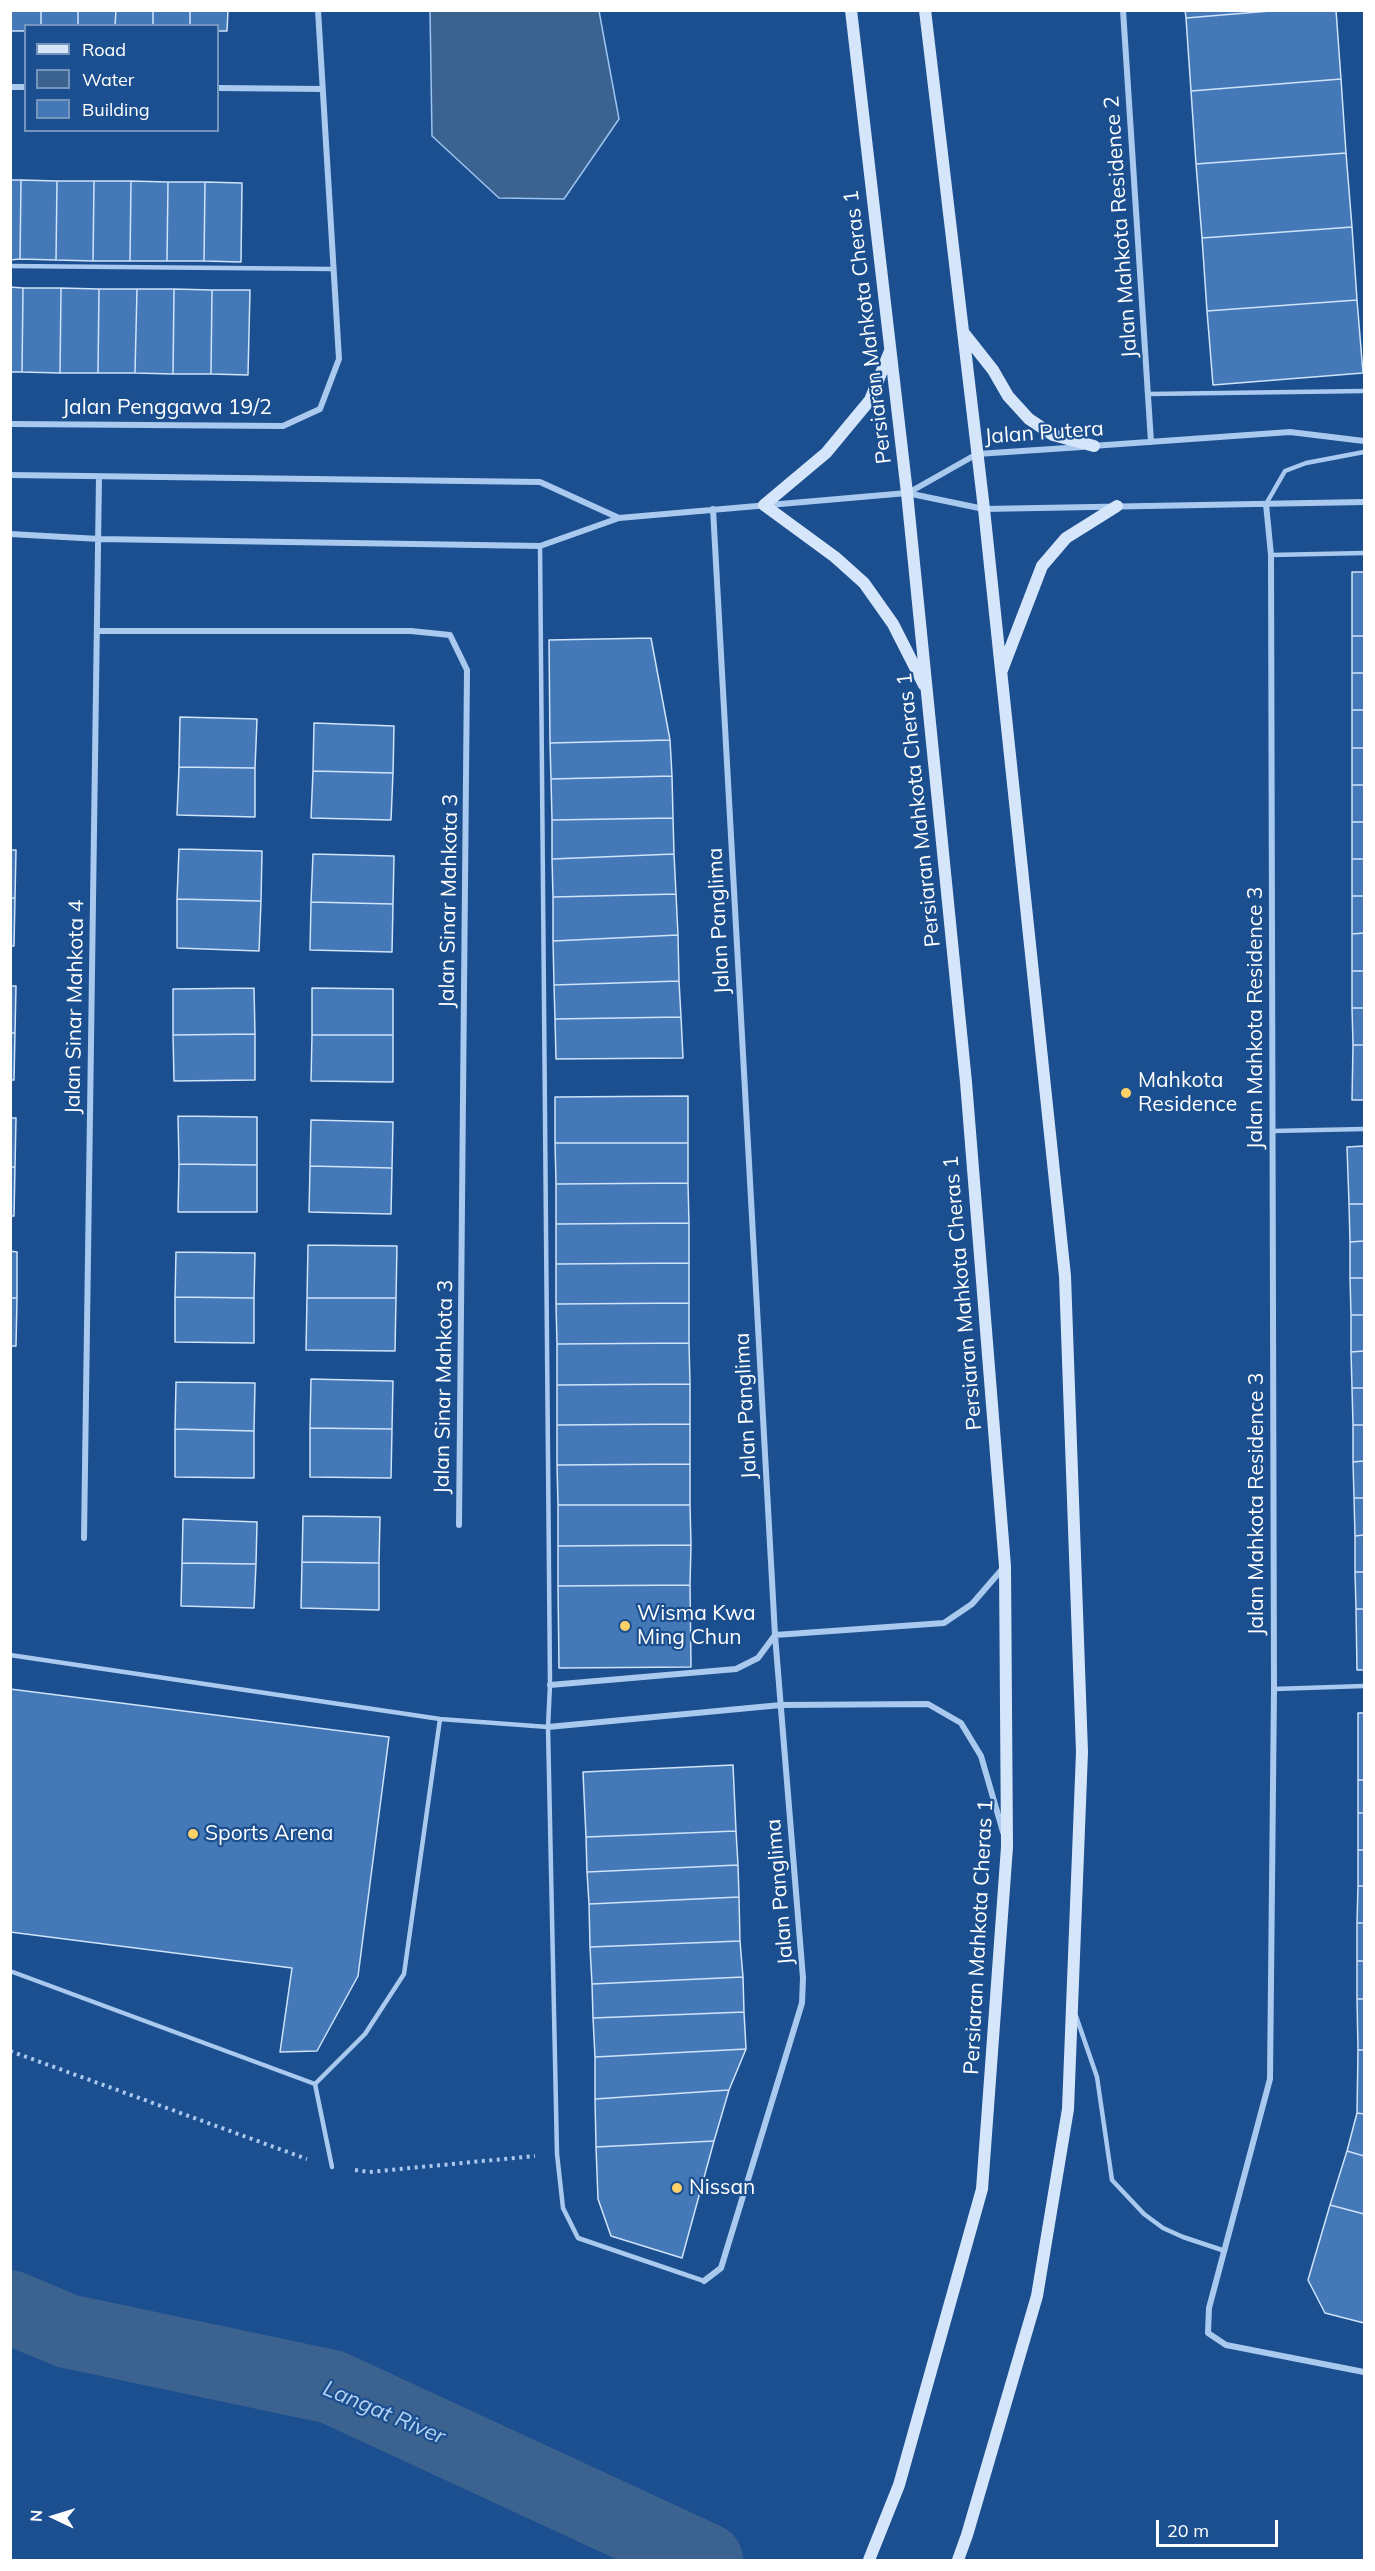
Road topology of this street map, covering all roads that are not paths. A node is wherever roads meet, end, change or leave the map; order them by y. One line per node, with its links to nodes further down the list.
1 (318, 10): 6 (street)
2 (851, 10): 10 (main road, Persiaran Mahkota Cheras 1)
3 (925, 10): 9 (main road)
4 (1123, 10): 12 (street, Jalan Mahkota Residence 2)
5 (219, 88): 6 (street)
6 (322, 89): 8 (street)
7 (10, 266): 8 (lane)
8 (333, 268): 13 (street, Jalan Penggawa 19/2)
9 (962, 331): 16 (main road); 18 (main road)
10 (891, 350): 21 (main road, Persiaran Mahkota Cheras 1); 24 (main road)
11 (1365, 391): 12 (lane)
12 (1149, 394): 15 (street, Jalan Mahkota Residence 2)
13 (10, 424)
14 (1365, 441): 15 (street, Jalan Putera)
15 (1151, 442): 16 (street, Jalan Putera)
16 (1094, 446): 18 (street, Jalan Putera)
17 (1365, 452): 23 (lane)
18 (976, 454): 21 (street, Jalan Putera); 26 (main road)
19 (10, 475): 20 (street)
20 (99, 477): 28 (street); 30 (street, Jalan Sinar Mahkota 4)
21 (907, 493): 24 (street); 26 (street); 36 (main road, Persiaran Mahkota Cheras 1)
22 (1365, 502): 23 (street)
23 (1266, 504): 25 (street); 33 (street, Jalan Mahkota Residence 3)
24 (764, 505): 27 (street); 36 (main road)
25 (1117, 506): 26 (street); 35 (main road)
26 (984, 508): 35 (main road)
27 (713, 509): 28 (street); 42 (street, Jalan Panglima)
28 (619, 518): 31 (street)
29 (10, 534): 30 (street)
30 (99, 540): 31 (street); 34 (street, Jalan Sinar Mahkota 4)
31 (540, 546): 44 (lane)
32 (1365, 553): 33 (lane)
33 (1271, 555): 38 (street, Jalan Mahkota Residence 3)
34 (97, 631): 39 (street, Jalan Sinar Mahkota 3); 40 (street, Jalan Sinar Mahkota 4)
35 (1001, 672): 52 (main road)
36 (927, 691): 41 (main road, Persiaran Mahkota Cheras 1)
37 (1365, 1129): 38 (lane)
38 (1272, 1131): 46 (street, Jalan Mahkota Residence 3)
39 (459, 1525)
40 (84, 1538)
41 (1005, 1566): 42 (street); 50 (main road, Persiaran Mahkota Cheras 1)
42 (775, 1635): 44 (street); 47 (street, Jalan Panglima)
43 (10, 1655): 48 (lane)
44 (550, 1685): 49 (lane)
45 (1365, 1686): 46 (lane)
46 (1274, 1689): 55 (street, Jalan Mahkota Residence 3)
47 (780, 1705): 49 (street); 50 (street); 56 (street, Jalan Panglima)
48 (440, 1719): 49 (lane); 53 (lane)
49 (548, 1727): 56 (lane)
50 (1007, 1847): 58 (main road, Persiaran Mahkota Cheras 1)
51 (10, 1971): 53 (lane)
52 (1074, 2007): 55 (lane); 59 (main road)
53 (315, 2084): 54 (lane)
54 (332, 2167)
55 (1225, 2251): 57 (street, Jalan Mahkota Residence 3)
56 (704, 2281)
57 (1365, 2372)
58 (869, 2560)
59 (958, 2560)

